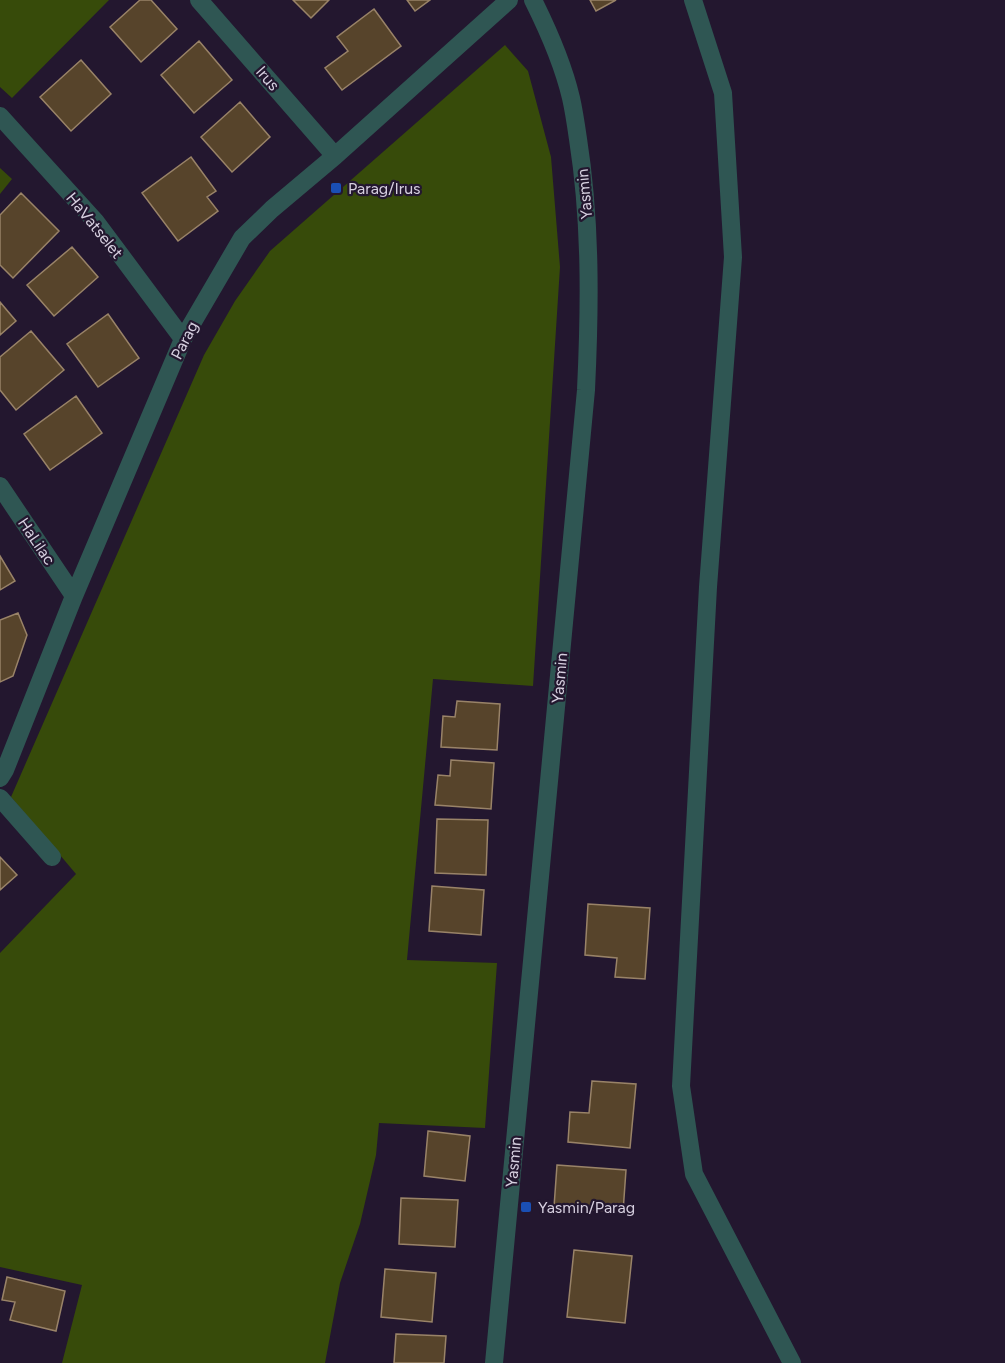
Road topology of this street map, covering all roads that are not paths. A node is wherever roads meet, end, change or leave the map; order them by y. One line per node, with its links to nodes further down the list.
1 (199, 0): 6 (street, Irus)
2 (509, 0): 6 (street, Parag)
3 (533, 0): 13 (street, Yasmin)
4 (693, 0): 14 (street)
5 (0, 116): 7 (street, HaVatselet)
6 (335, 156): 7 (street, Parag)
7 (183, 339): 9 (street, Parag)
8 (0, 486): 9 (street, HaLilac)
9 (74, 596): 10 (street, Parag)
10 (0, 778)
11 (0, 798): 12 (street)
12 (52, 856)
13 (494, 1363)
14 (792, 1363)

